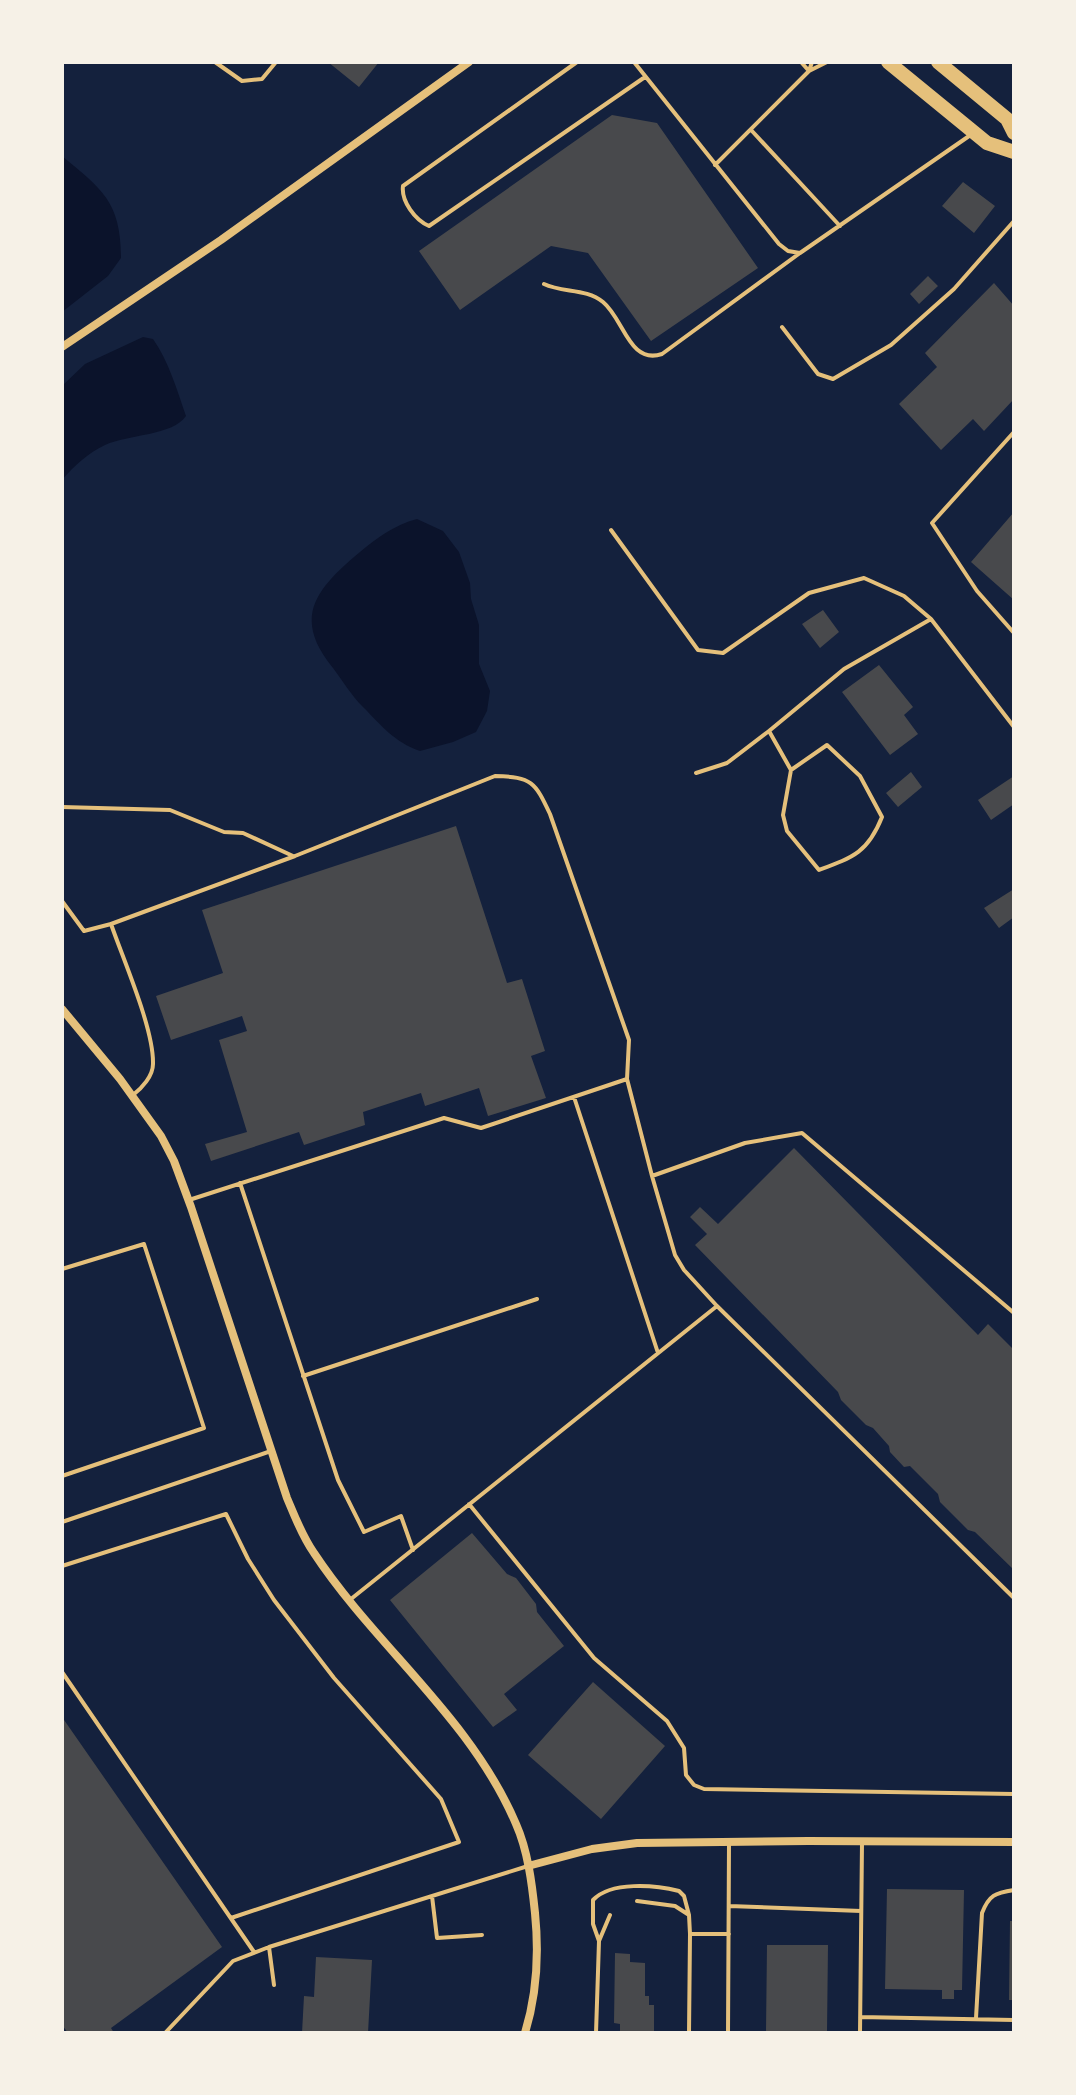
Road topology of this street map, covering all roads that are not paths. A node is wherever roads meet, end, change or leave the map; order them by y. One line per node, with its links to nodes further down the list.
1 (215, 62): 2 (lane)
2 (276, 62)
3 (469, 62): 23 (street)
4 (577, 62): 12 (lane)
5 (634, 62): 12 (lane)
6 (801, 62): 11 (lane)
7 (812, 62): 11 (lane)
8 (827, 62): 11 (lane)
9 (888, 62): 14 (main road)
10 (938, 62): 15 (main road)
11 (809, 71): 13 (lane)
12 (645, 77): 17 (lane)
13 (751, 130): 17 (lane); 19 (lane)
14 (973, 132): 16 (main road); 19 (lane)
15 (1014, 133)
16 (1014, 152)
17 (715, 165): 20 (lane)
18 (1014, 221): 22 (lane)
19 (840, 226): 20 (lane)
20 (800, 253): 21 (lane)
21 (544, 284)
22 (782, 327)
23 (62, 347)
24 (1013, 432): 27 (lane)
25 (611, 530): 26 (lane)
26 (931, 619): 28 (lane); 29 (lane)
27 (1014, 633)
28 (1014, 727)
29 (769, 731): 30 (lane); 31 (lane)
30 (791, 770): 30 (lane)
31 (696, 773)
32 (62, 807): 33 (lane)
33 (295, 856): 35 (lane); 37 (lane)
34 (62, 901): 35 (lane)
35 (111, 924): 38 (lane)
36 (62, 1009): 38 (street)
37 (627, 1079): 39 (lane); 40 (lane)
38 (133, 1095): 42 (street)
39 (573, 1097): 41 (lane); 47 (lane)
40 (652, 1176): 45 (lane); 46 (lane)
41 (240, 1183): 42 (lane); 48 (lane)
42 (189, 1200): 49 (street)
43 (62, 1269): 50 (lane)
44 (537, 1299): 48 (lane)
45 (717, 1306): 47 (lane); 55 (lane)
46 (1014, 1313)
47 (658, 1353): 51 (lane)
48 (303, 1376): 53 (lane)
49 (271, 1451): 52 (lane); 56 (street)
50 (62, 1476)
51 (469, 1504): 53 (lane); 58 (lane)
52 (62, 1522)
53 (413, 1550): 56 (lane)
54 (62, 1566): 70 (lane)
55 (1014, 1598)
56 (349, 1600): 62 (street)
57 (62, 1672): 70 (lane)
58 (1014, 1794)
59 (862, 1841): 60 (street); 61 (street); 67 (lane)
60 (729, 1842): 62 (street); 66 (lane)
61 (1014, 1842)
62 (528, 1866): 64 (lane); 82 (street)
63 (1014, 1890): 79 (lane)
64 (432, 1896): 73 (lane); 75 (lane)
65 (637, 1901): 69 (lane)
66 (729, 1906): 67 (lane); 72 (lane)
67 (861, 1911): 78 (lane)
68 (610, 1915): 74 (lane)
69 (689, 1915): 71 (lane); 74 (lane)
70 (231, 1918): 76 (lane)
71 (690, 1934): 72 (lane); 84 (lane)
72 (729, 1934): 85 (lane)
73 (482, 1935)
74 (599, 1941): 83 (lane)
75 (269, 1947): 76 (lane); 77 (lane)
76 (254, 1952): 81 (lane)
77 (274, 1985)
78 (860, 2017): 79 (lane); 86 (lane)
79 (976, 2019): 80 (lane)
80 (1014, 2020)
81 (165, 2033)
82 (525, 2033)
83 (596, 2033)
84 (689, 2033)
85 (728, 2033)
86 (860, 2033)

